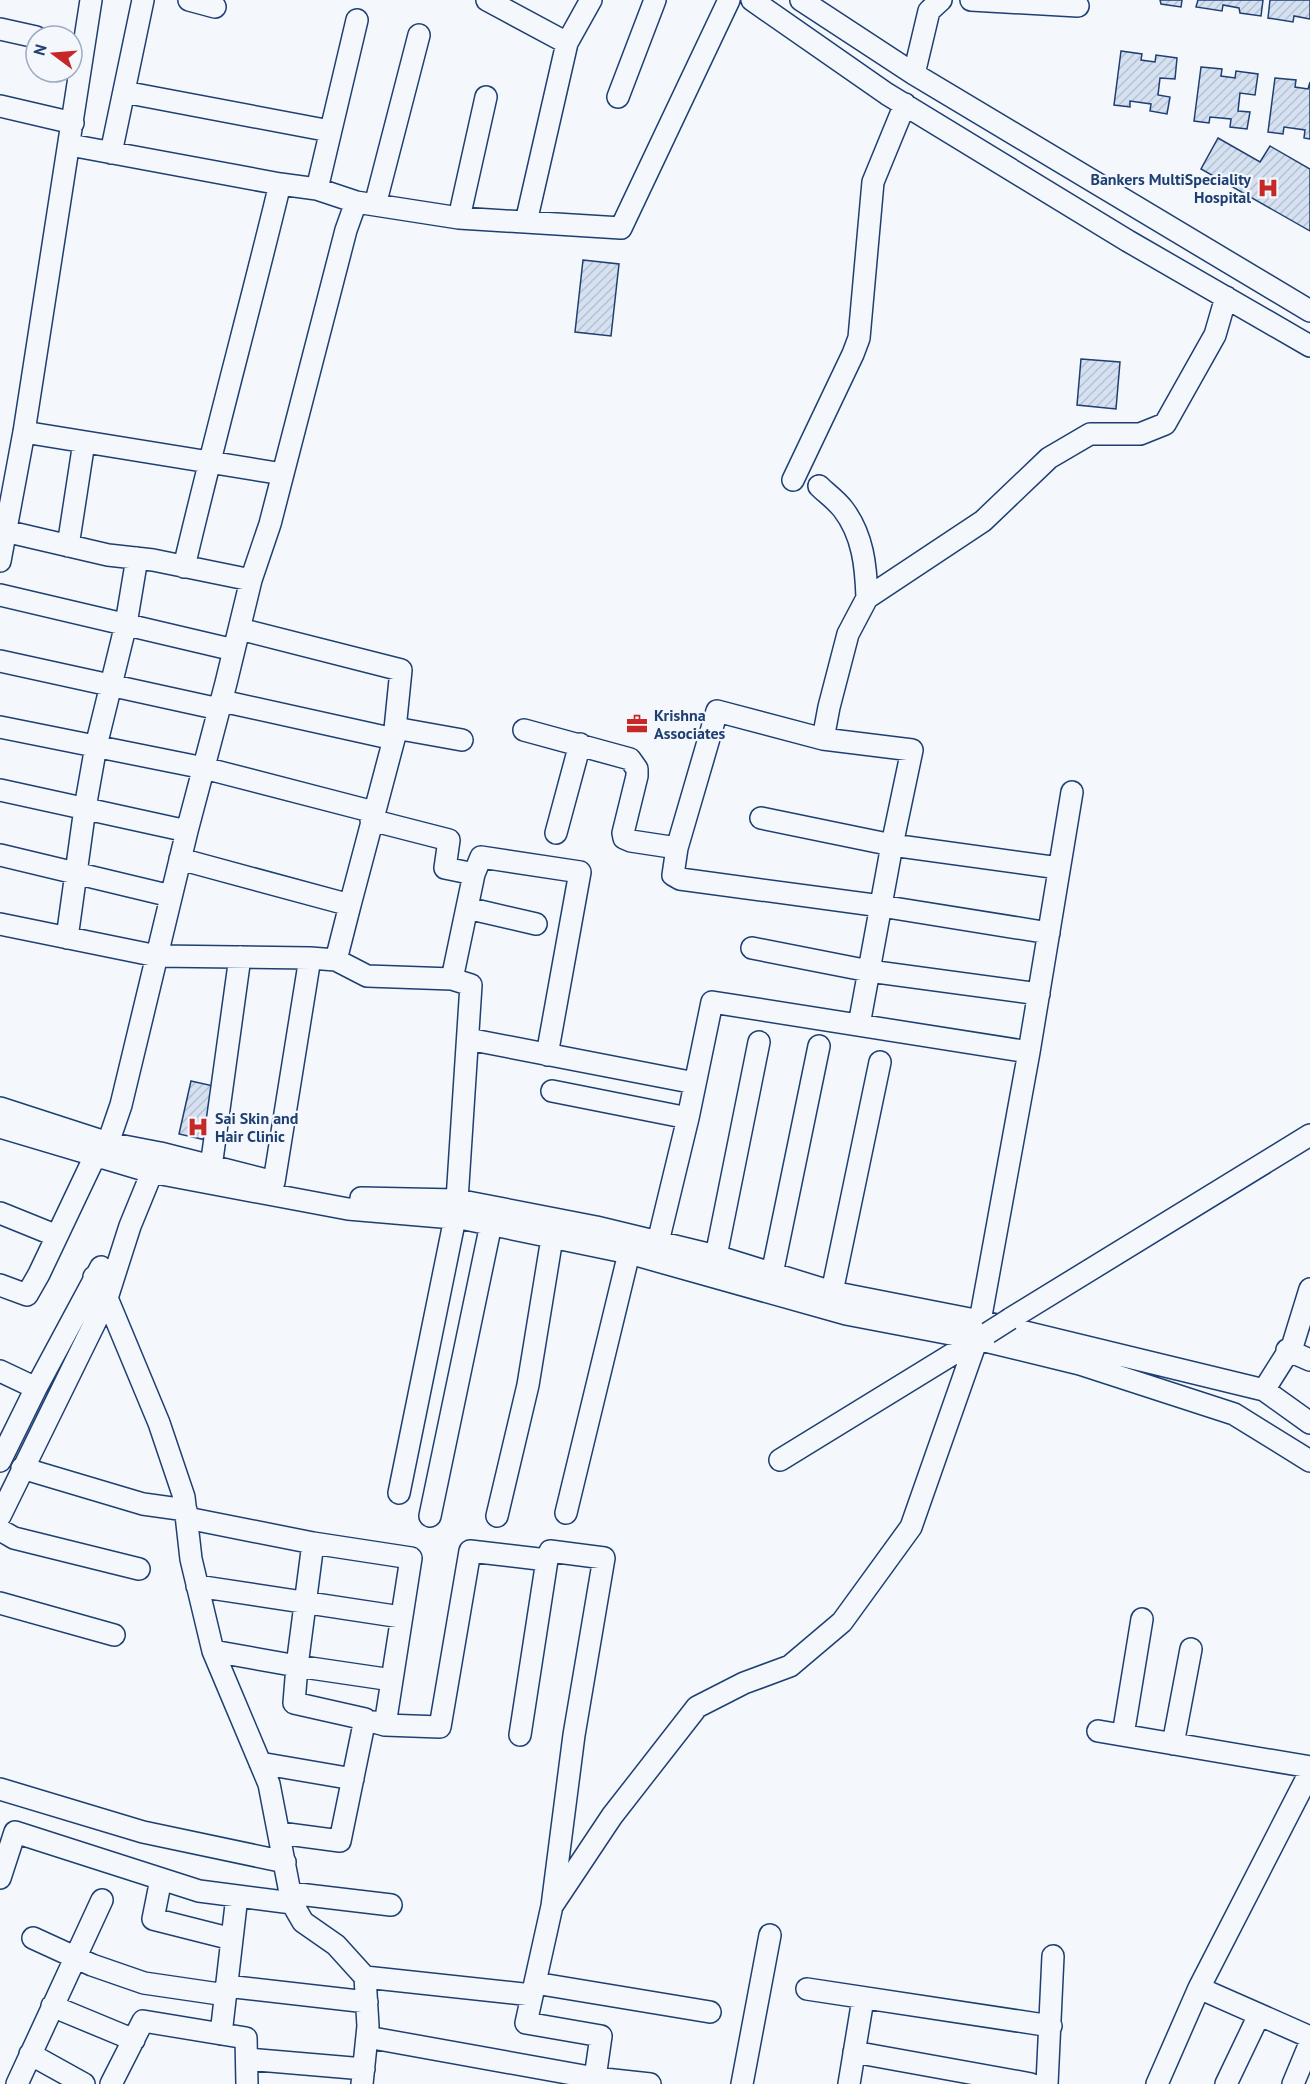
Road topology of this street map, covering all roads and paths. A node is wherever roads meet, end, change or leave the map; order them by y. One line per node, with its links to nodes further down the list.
1 (91, 0): 16 (street)
2 (143, 0): 23 (street)
3 (189, 0): 14 (street)
4 (487, 0): 20 (street)
5 (591, 0): 20 (street)
6 (655, 0): 25 (street)
7 (729, 0): 36 (street)
8 (752, 0): 26 (street)
9 (801, 0): 21 (street)
10 (941, 0): 21 (street)
11 (970, 0): 12 (street)
12 (1010, 1): 13 (street)
13 (1078, 6)
14 (215, 7)
15 (357, 20): 29 (street)
16 (84, 24)
17 (0, 29): 18 (street)
18 (24, 34)
19 (419, 35): 34 (street)
20 (567, 43): 36 (street)
21 (914, 74): 38 (street)
22 (76, 84): 28 (street)
23 (124, 92): 29 (street); 31 (street)
24 (486, 97): 35 (street)
25 (618, 97)
26 (905, 104): 37 (street); 44 (street)
27 (0, 106): 28 (street)
28 (73, 123): 30 (street)
29 (330, 131): 33 (street)
30 (70, 145): 31 (street); 40 (street)
31 (111, 153): 32 (street)
32 (280, 184): 33 (street); 42 (street)
33 (316, 189): 34 (street)
34 (365, 203): 35 (street); 43 (street)
35 (459, 218): 36 (street)
36 (526, 222)
37 (1226, 297): 39 (street); 53 (street)
38 (1310, 312)
39 (1310, 346)
40 (24, 432): 41 (street); 46 (street)
41 (84, 442): 42 (street); 47 (street)
42 (208, 462): 43 (street); 50 (street)
43 (283, 474): 51 (street)
44 (793, 480)
45 (819, 486): 53 (street)
46 (5, 531): 47 (street); 49 (street)
47 (68, 546): 48 (street)
48 (137, 558): 50 (street); 54 (street)
49 (0, 561)
50 (184, 567): 51 (street)
51 (251, 580): 55 (street)
52 (0, 595): 54 (street)
53 (867, 598): 63 (street)
54 (126, 624): 56 (street); 58 (street)
55 (240, 629): 56 (street); 62 (street)
56 (234, 650): 59 (street)
57 (0, 661): 58 (street)
58 (110, 685): 59 (street); 66 (street)
59 (220, 705): 62 (street); 67 (street)
60 (0, 727): 66 (street)
61 (524, 730): 65 (street)
62 (394, 733): 64 (street); 71 (street)
63 (823, 739): 75 (street); 76 (street)
64 (462, 740)
65 (580, 744): 74 (street); 76 (street)
66 (96, 746): 67 (street); 70 (street)
67 (204, 768): 71 (street); 73 (street)
68 (0, 790): 70 (street)
69 (1072, 792): 79 (street)
70 (85, 808): 73 (street); 80 (street)
71 (372, 816): 81 (street); 83 (street)
72 (760, 818): 75 (street)
73 (187, 831): 78 (street)
74 (556, 832)
75 (892, 845): 79 (street); 84 (street)
76 (677, 848): 84 (street)
77 (0, 855): 80 (street)
78 (180, 859): 82 (street); 83 (street)
79 (1059, 868): 88 (street)
80 (75, 873): 82 (street); 89 (street)
81 (474, 874): 85 (street); 103 (street)
82 (171, 896): 91 (street)
83 (350, 905): 94 (street)
84 (881, 906): 88 (street); 95 (street)
85 (467, 908): 87 (street); 96 (street)
86 (0, 924): 89 (street)
87 (536, 924)
88 (1049, 933): 97 (street)
89 (67, 938): 91 (street)
90 (752, 948): 95 (street)
91 (157, 956): 92 (street); 111 (street)
92 (240, 957): 93 (street); 113 (street)
93 (310, 958): 94 (street); 114 (street)
94 (336, 960): 96 (street)
95 (869, 971): 97 (street); 98 (street)
96 (452, 979): 99 (street)
97 (1038, 994): 102 (street)
98 (859, 1025): 102 (street); 105 (street)
99 (468, 1039): 103 (street); 115 (street)
100 (759, 1042): 123 (street)
101 (819, 1046): 124 (street)
102 (1029, 1052): 130 (street)
103 (547, 1055): 105 (street)
104 (880, 1062): 128 (street)
105 (695, 1083): 108 (street)
106 (552, 1091): 108 (street)
107 (0, 1108): 111 (street)
108 (688, 1118): 121 (street)
109 (0, 1127): 111 (street)
110 (1310, 1135): 130 (street, bridge)
111 (102, 1149): 112 (street); 119 (street)
112 (156, 1162): 113 (street); 115 (street); 118 (street)
113 (211, 1167): 114 (street)
114 (274, 1182): 115 (street)
115 (456, 1209): 117 (street); 121 (street); 141 (street)
116 (0, 1213): 119 (street)
117 (491, 1224): 120 (street); 145 (street)
118 (129, 1226): 125 (street); 129 (street)
119 (57, 1236): 126 (street)
120 (552, 1238): 122 (street); 146 (street)
121 (658, 1242): 123 (street)
122 (629, 1253): 130 (street); 142 (street)
123 (716, 1256): 124 (street)
124 (772, 1274): 128 (street)
125 (94, 1277): 129 (street); 134 (street)
126 (0, 1285)
127 (1310, 1289): 131 (street)
128 (832, 1292): 130 (street)
129 (107, 1298): 140 (street); 143 (street)
130 (982, 1331): 135 (street); 137 (street); 139 (street); 179 (street)
131 (1287, 1350): 132 (street); 135 (street)
132 (1310, 1360)
133 (0, 1371): 134 (street)
134 (36, 1388): 138 (street)
135 (1264, 1390): 136 (street)
136 (1310, 1423)
137 (780, 1460)
138 (0, 1461)
139 (1310, 1461)
140 (22, 1468): 143 (street); 144 (street)
141 (399, 1493)
142 (566, 1513)
143 (186, 1514): 148 (street); 151 (street)
144 (0, 1516)
145 (430, 1516)
146 (497, 1516)
147 (0, 1530): 150 (street)
148 (313, 1543): 152 (street); 154 (street)
149 (547, 1560): 162 (street); 164 (street); 179 (street)
150 (139, 1569)
151 (197, 1586): 152 (street); 158 (street)
152 (305, 1602): 154 (street); 159 (street)
153 (0, 1603): 156 (street)
154 (402, 1617): 160 (street)
155 (1142, 1619): 165 (street)
156 (114, 1635)
157 (1191, 1649): 166 (street)
158 (213, 1651): 159 (street); 167 (street)
159 (297, 1666): 160 (street); 161 (street)
160 (392, 1680): 162 (street)
161 (365, 1719): 162 (street); 169 (street)
162 (385, 1725)
163 (1098, 1731): 165 (street)
164 (520, 1735)
165 (1123, 1735): 166 (street)
166 (1173, 1744): 168 (street)
167 (260, 1763): 169 (street); 171 (street)
168 (1310, 1769): 186 (street)
169 (353, 1779): 171 (street)
170 (0, 1789): 172 (street)
171 (280, 1833): 172 (street)
172 (285, 1862): 176 (street)
173 (0, 1878): 174 (street)
174 (161, 1879): 175 (street); 182 (street)
175 (237, 1896): 176 (street); 182 (street)
176 (291, 1898): 178 (street); 185 (street)
177 (102, 1900): 184 (street)
178 (391, 1905)
179 (552, 1906): 187 (street)
180 (770, 1935): 211 (street)
181 (33, 1938): 184 (street)
182 (232, 1939): 189 (street)
183 (1053, 1956): 195 (street)
184 (74, 1957): 189 (street); 192 (street)
185 (365, 1977): 187 (street); 191 (street)
186 (1199, 1988): 194 (street); 215 (street)
187 (534, 1989): 193 (street); 205 (street)
188 (807, 1989): 190 (street)
189 (226, 1990): 191 (street); 196 (street)
190 (863, 1999): 195 (street); 201 (street)
191 (367, 2002): 197 (street)
192 (52, 2006): 199 (street); 202 (street)
193 (710, 2012)
194 (1259, 2015): 198 (street); 216 (street)
195 (1051, 2026): 214 (street)
196 (221, 2034): 199 (street); 203 (street)
197 (367, 2037): 204 (street); 205 (street)
198 (1310, 2037)
199 (134, 2040): 208 (street)
200 (1310, 2043): 217 (street)
201 (854, 2052): 212 (street); 213 (street)
202 (30, 2054): 206 (street); 207 (street)
203 (248, 2059): 204 (street); 209 (street)
204 (363, 2076)
205 (595, 2081): 210 (street)
206 (17, 2084)
207 (84, 2084)
208 (111, 2084)
209 (247, 2084)
210 (650, 2084)
211 (742, 2084)
212 (849, 2084)
213 (1031, 2084)
214 (1047, 2084)
215 (1157, 2084)
216 (1226, 2084)
217 (1293, 2084)

